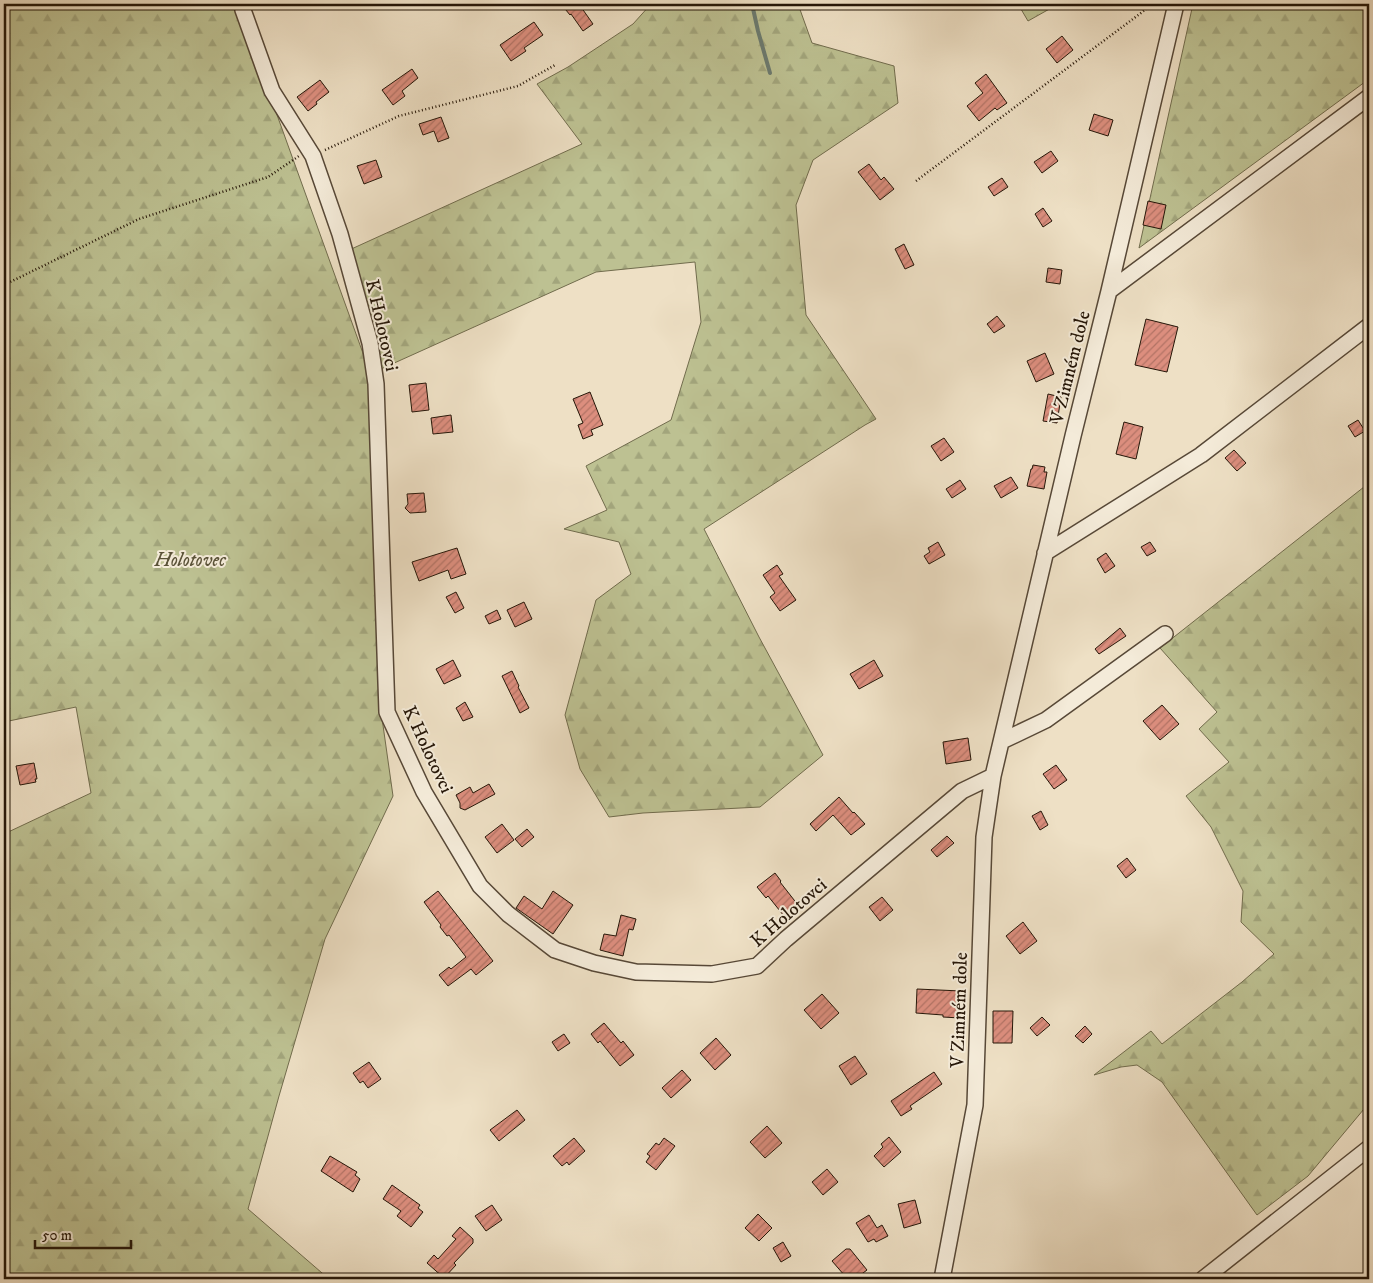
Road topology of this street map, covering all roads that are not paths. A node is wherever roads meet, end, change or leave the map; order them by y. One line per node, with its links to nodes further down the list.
1 (242, 4): 9 (street, K Holotovci)
2 (1176, 4): 4 (street, V Zimném dole)
3 (1369, 97): 4 (street)
4 (1109, 292): 6 (street, V Zimném dole)
5 (1369, 326): 6 (street)
6 (1045, 553): 8 (street, V Zimném dole)
7 (1165, 634): 8 (street)
8 (1002, 741): 9 (street, V Zimném dole)
9 (993, 776): 11 (street, V Zimném dole)
10 (1369, 1148): 12 (street)
11 (942, 1279)
12 (1203, 1279)

